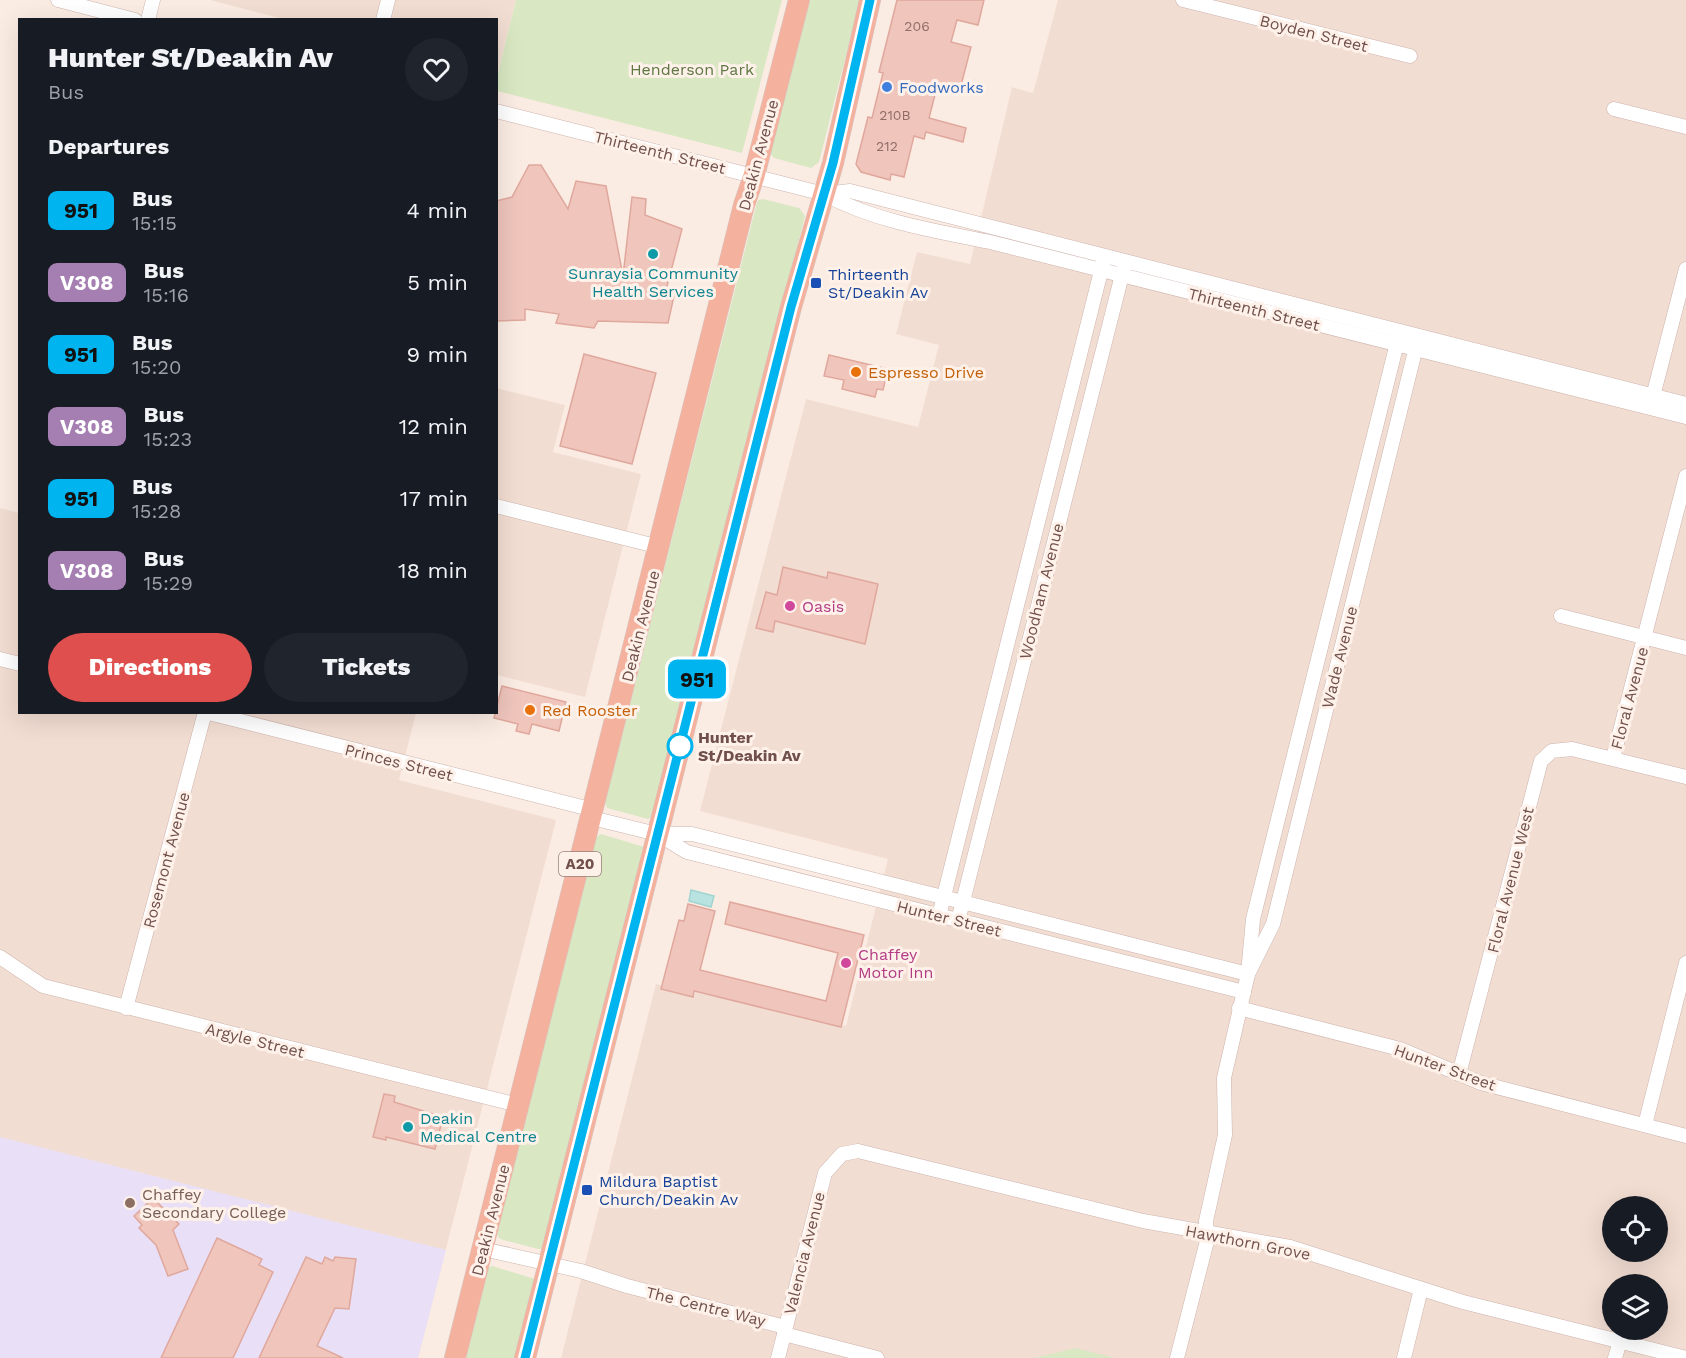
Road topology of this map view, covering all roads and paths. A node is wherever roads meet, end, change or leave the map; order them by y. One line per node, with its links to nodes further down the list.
1 (58, 0): 7 (street)
2 (153, 0): 8 (street)
3 (388, 0): 9 (street)
4 (799, 0): 14 (highway, Deakin Avenue / A20)
5 (870, 0): 15 (highway)
6 (1183, 0): 10 (street, Boyden Street)
7 (127, 18)
8 (148, 18)
9 (384, 18)
10 (1410, 56)
11 (1614, 109): 13 (street)
12 (498, 112): 14 (street, Thirteenth Street)
13 (1686, 127)
14 (754, 176): 15 (street, Thirteenth Street); 28 (highway, Deakin Avenue / A20)
15 (824, 194): 16 (street, Thirteenth Street); 39 (highway)
16 (1103, 263): 17 (street, Thirteenth Street); 40 (street, Woodham Avenue)
17 (1124, 268): 19 (street, Thirteenth Street); 21 (street, Thirteenth Street); 41 (street, Woodham Avenue)
18 (1686, 269): 23 (street)
19 (1400, 331): 20 (street, Thirteenth Street); 21 (street, Wade Avenue)
20 (1419, 336): 22 (street, Wade Avenue); 23 (street, Thirteenth Street)
21 (1396, 345): 22 (street, Thirteenth Street); 46 (street, Wade Avenue)
22 (1416, 350): 23 (street, Thirteenth Street); 46 (street, Wade Avenue)
23 (1651, 402): 24 (street, Thirteenth Street); 25 (street, Thirteenth Street)
24 (1686, 404)
25 (1686, 417)
26 (1686, 474): 30 (street, Floral Avenue)
27 (498, 507): 28 (street)
28 (660, 547): 38 (highway, Deakin Avenue / A20)
29 (1561, 616): 30 (street, Floral Avenue)
30 (1645, 638): 31 (street, Floral Avenue); 36 (street, Floral Avenue)
31 (1686, 648)
32 (0, 659): 33 (street)
33 (18, 664)
34 (204, 714): 48 (street, Rosemont Avenue)
35 (213, 714): 38 (street, Princes Street)
36 (1613, 758): 37 (street, Floral Avenue West); 50 (street, Floral Avenue West)
37 (1686, 777)
38 (593, 814): 39 (street, Hunter Street); 51 (highway, Deakin Avenue / A20)
39 (657, 834): 40 (street, Hunter Street); 42 (street, Hunter Street); 57 (highway)
40 (944, 896): 41 (street, Hunter Street); 42 (street, Woodham Avenue)
41 (963, 901): 43 (street, Woodham Avenue); 46 (street, Hunter Street)
42 (939, 916): 43 (street, Hunter Street)
43 (958, 921): 47 (street, Hunter Street)
44 (0, 957): 48 (street, Argyle Street)
45 (1686, 963): 52 (street)
46 (1248, 974): 47 (street, Wade Avenue)
47 (1244, 992): 49 (street, Wade Avenue)
48 (126, 1008): 51 (street, Argyle Street)
49 (1239, 1008): 50 (street, Hunter Street); 55 (street, Wade Avenue)
50 (1459, 1074): 52 (street, Hunter Street)
51 (518, 1105): 56 (highway, Deakin Avenue / A20)
52 (1645, 1125): 53 (street, Hunter Street)
53 (1686, 1136)
54 (842, 1154): 55 (street, Hawthorn Grove); 59 (street, Valencia Avenue)
55 (1206, 1231): 58 (street, Hawthorn Grove); 65 (street, Wade Avenue)
56 (483, 1249): 57 (street, The Centre Way); 61 (highway, Deakin Avenue / A20)
57 (549, 1265): 59 (street, The Centre Way); 62 (highway)
58 (1421, 1289): 60 (street, Hawthorn Grove); 66 (street)
59 (784, 1330): 63 (street, Valencia Avenue); 64 (street, The Centre Way)
60 (1620, 1341): 67 (street); 68 (street, Hawthorn Grove)
61 (455, 1358)
62 (525, 1358)
63 (778, 1358)
64 (877, 1358)
65 (1178, 1358)
66 (1404, 1358)
67 (1615, 1358)
68 (1686, 1358)

